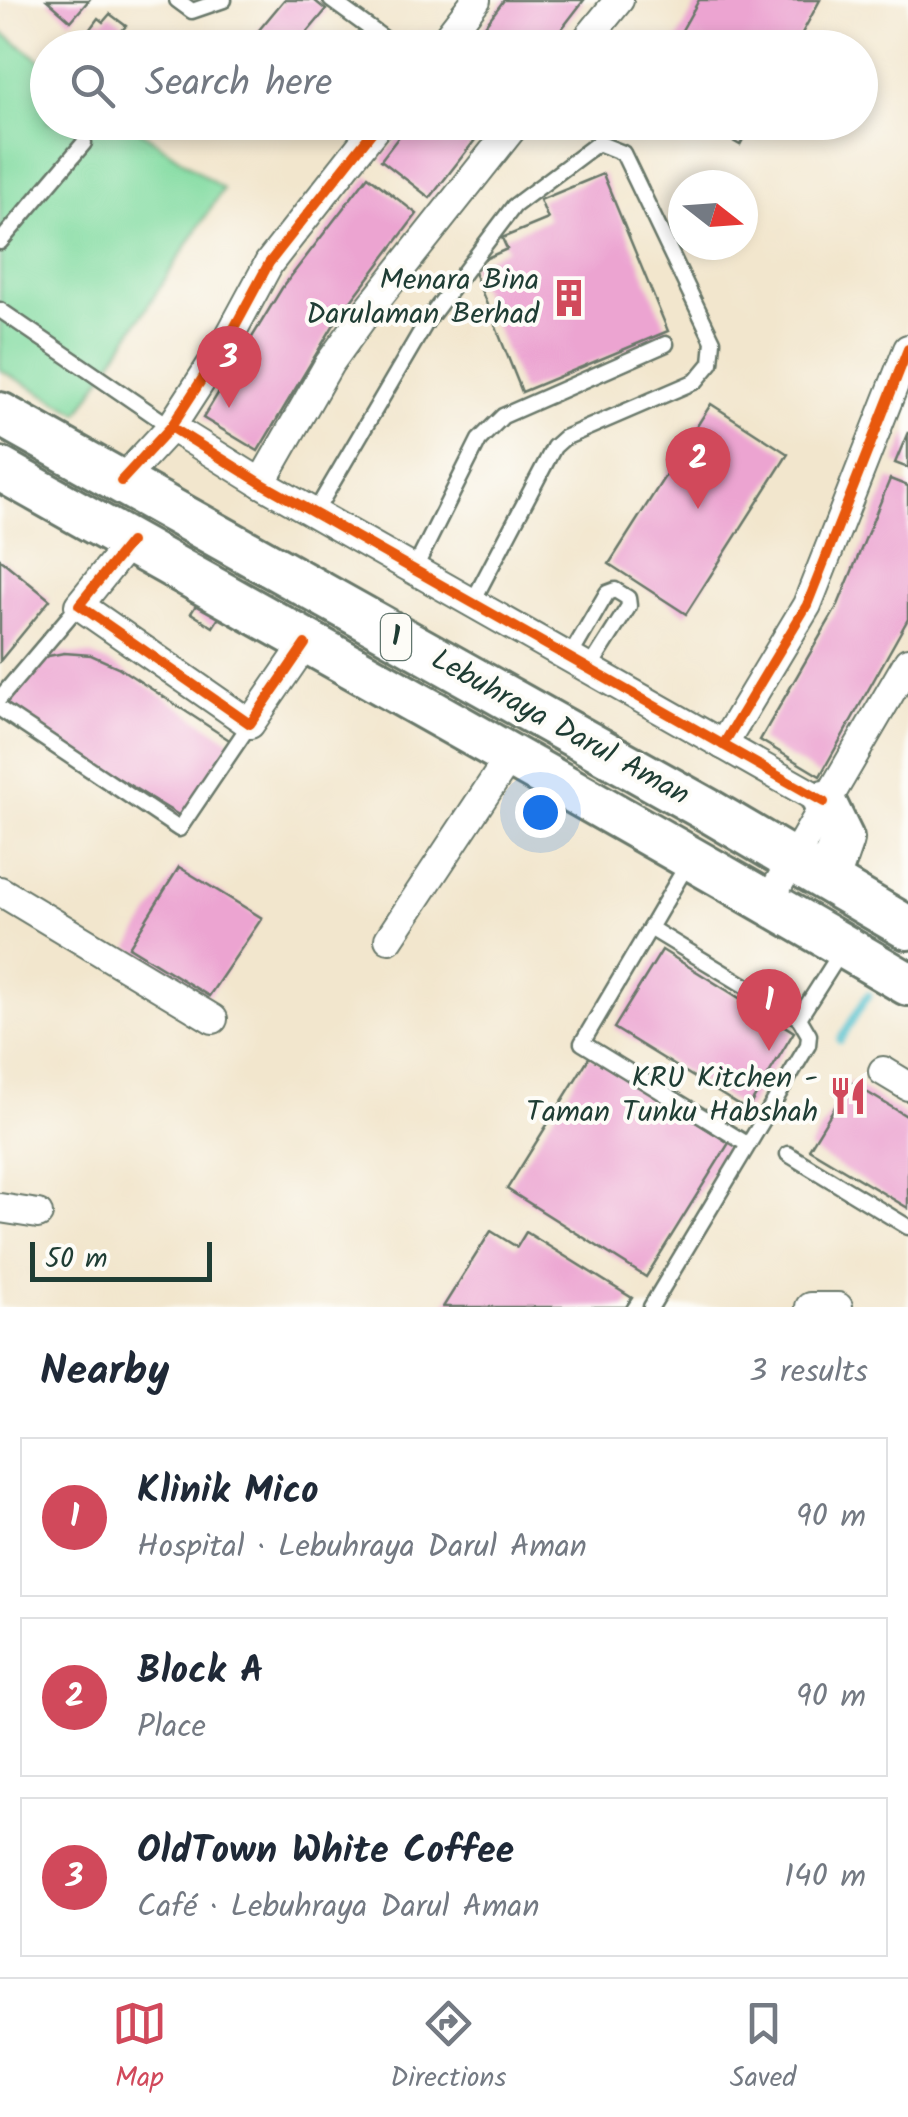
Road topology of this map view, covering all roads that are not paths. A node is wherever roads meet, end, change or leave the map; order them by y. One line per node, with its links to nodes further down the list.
1 (176, 0): 2 (lane)
2 (224, 0)
3 (331, 0): 6 (lane)
4 (476, 0): 7 (street)
5 (619, 0): 8 (street)
6 (372, 30)
7 (453, 30)
8 (595, 30)
9 (366, 140): 17 (street)
10 (504, 140): 20 (street)
11 (84, 142): 12 (lane)
12 (0, 242)
13 (0, 310): 17 (lane)
14 (666, 344): 23 (lane)
15 (908, 349): 32 (street)
16 (0, 414): 19 (main road, Lebuhraya Darul Aman / 1)
17 (171, 426): 19 (street); 20 (street)
18 (0, 469): 22 (main road, Lebuhraya Darul Aman / 1)
19 (121, 481): 36 (main road, Lebuhraya Darul Aman / 1)
20 (260, 483): 21 (street)
21 (314, 514): 23 (street); 24 (lane)
22 (130, 542): 25 (street); 26 (main road, Lebuhraya Darul Aman / 1)
23 (414, 570): 24 (street)
24 (473, 601): 28 (street)
25 (78, 605): 29 (lane); 31 (street)
26 (305, 644): 31 (street); 33 (main road, Lebuhraya Darul Aman / 1)
27 (908, 662): 34 (street)
28 (579, 664): 28 (lane); 32 (street)
29 (0, 698)
30 (0, 709): 31 (lane)
31 (250, 724)
32 (723, 745): 34 (street)
33 (509, 758): 35 (main road, Lebuhraya Darul Aman / 1); 41 (street)
34 (824, 802): 36 (main road)
35 (692, 856): 38 (main road, Lebuhraya Darul Aman / 1); 39 (lane)
36 (810, 870): 38 (street); 40 (main road, Lebuhraya Darul Aman / 1)
37 (0, 891): 44 (street)
38 (768, 902): 42 (main road, Lebuhraya Darul Aman / 1)
39 (650, 928): 45 (lane); 48 (lane)
40 (908, 928)
41 (389, 939)
42 (844, 947): 43 (main road, Lebuhraya Darul Aman / 1); 45 (lane)
43 (908, 984)
44 (213, 1018)
45 (799, 1018): 48 (lane)
46 (883, 1071): 47 (street)
47 (908, 1086)
48 (747, 1144): 53 (lane)
49 (788, 1154): 52 (lane)
50 (0, 1208): 51 (street)
51 (38, 1214)
52 (908, 1227)
53 (650, 1307)
54 (810, 1307): 55 (street)
55 (838, 1307)

